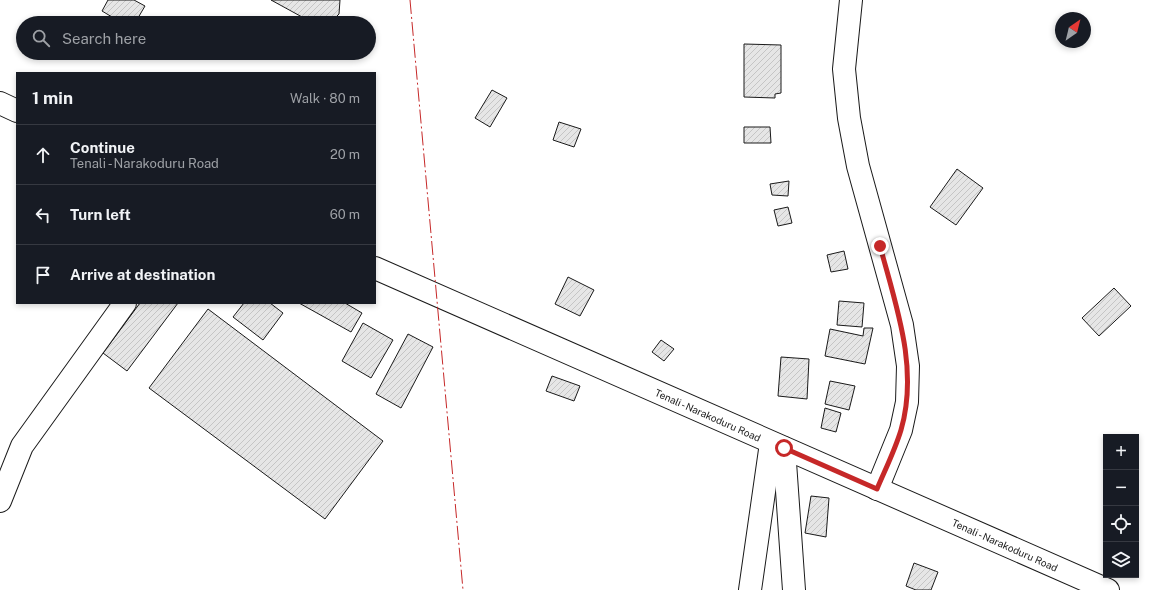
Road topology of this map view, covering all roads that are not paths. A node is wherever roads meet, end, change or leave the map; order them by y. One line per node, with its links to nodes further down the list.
1 (851, 0): 7 (street)
2 (0, 103): 3 (street)
3 (16, 111)
4 (376, 268): 6 (street, Tenali - Narakoduru Road)
5 (124, 304): 8 (street)
6 (777, 446): 7 (street, Tenali - Narakoduru Road); 9 (street); 10 (street)
7 (877, 489): 11 (street, Tenali - Narakoduru Road)
8 (0, 501)
9 (750, 590)
10 (794, 590)
11 (1108, 590)

